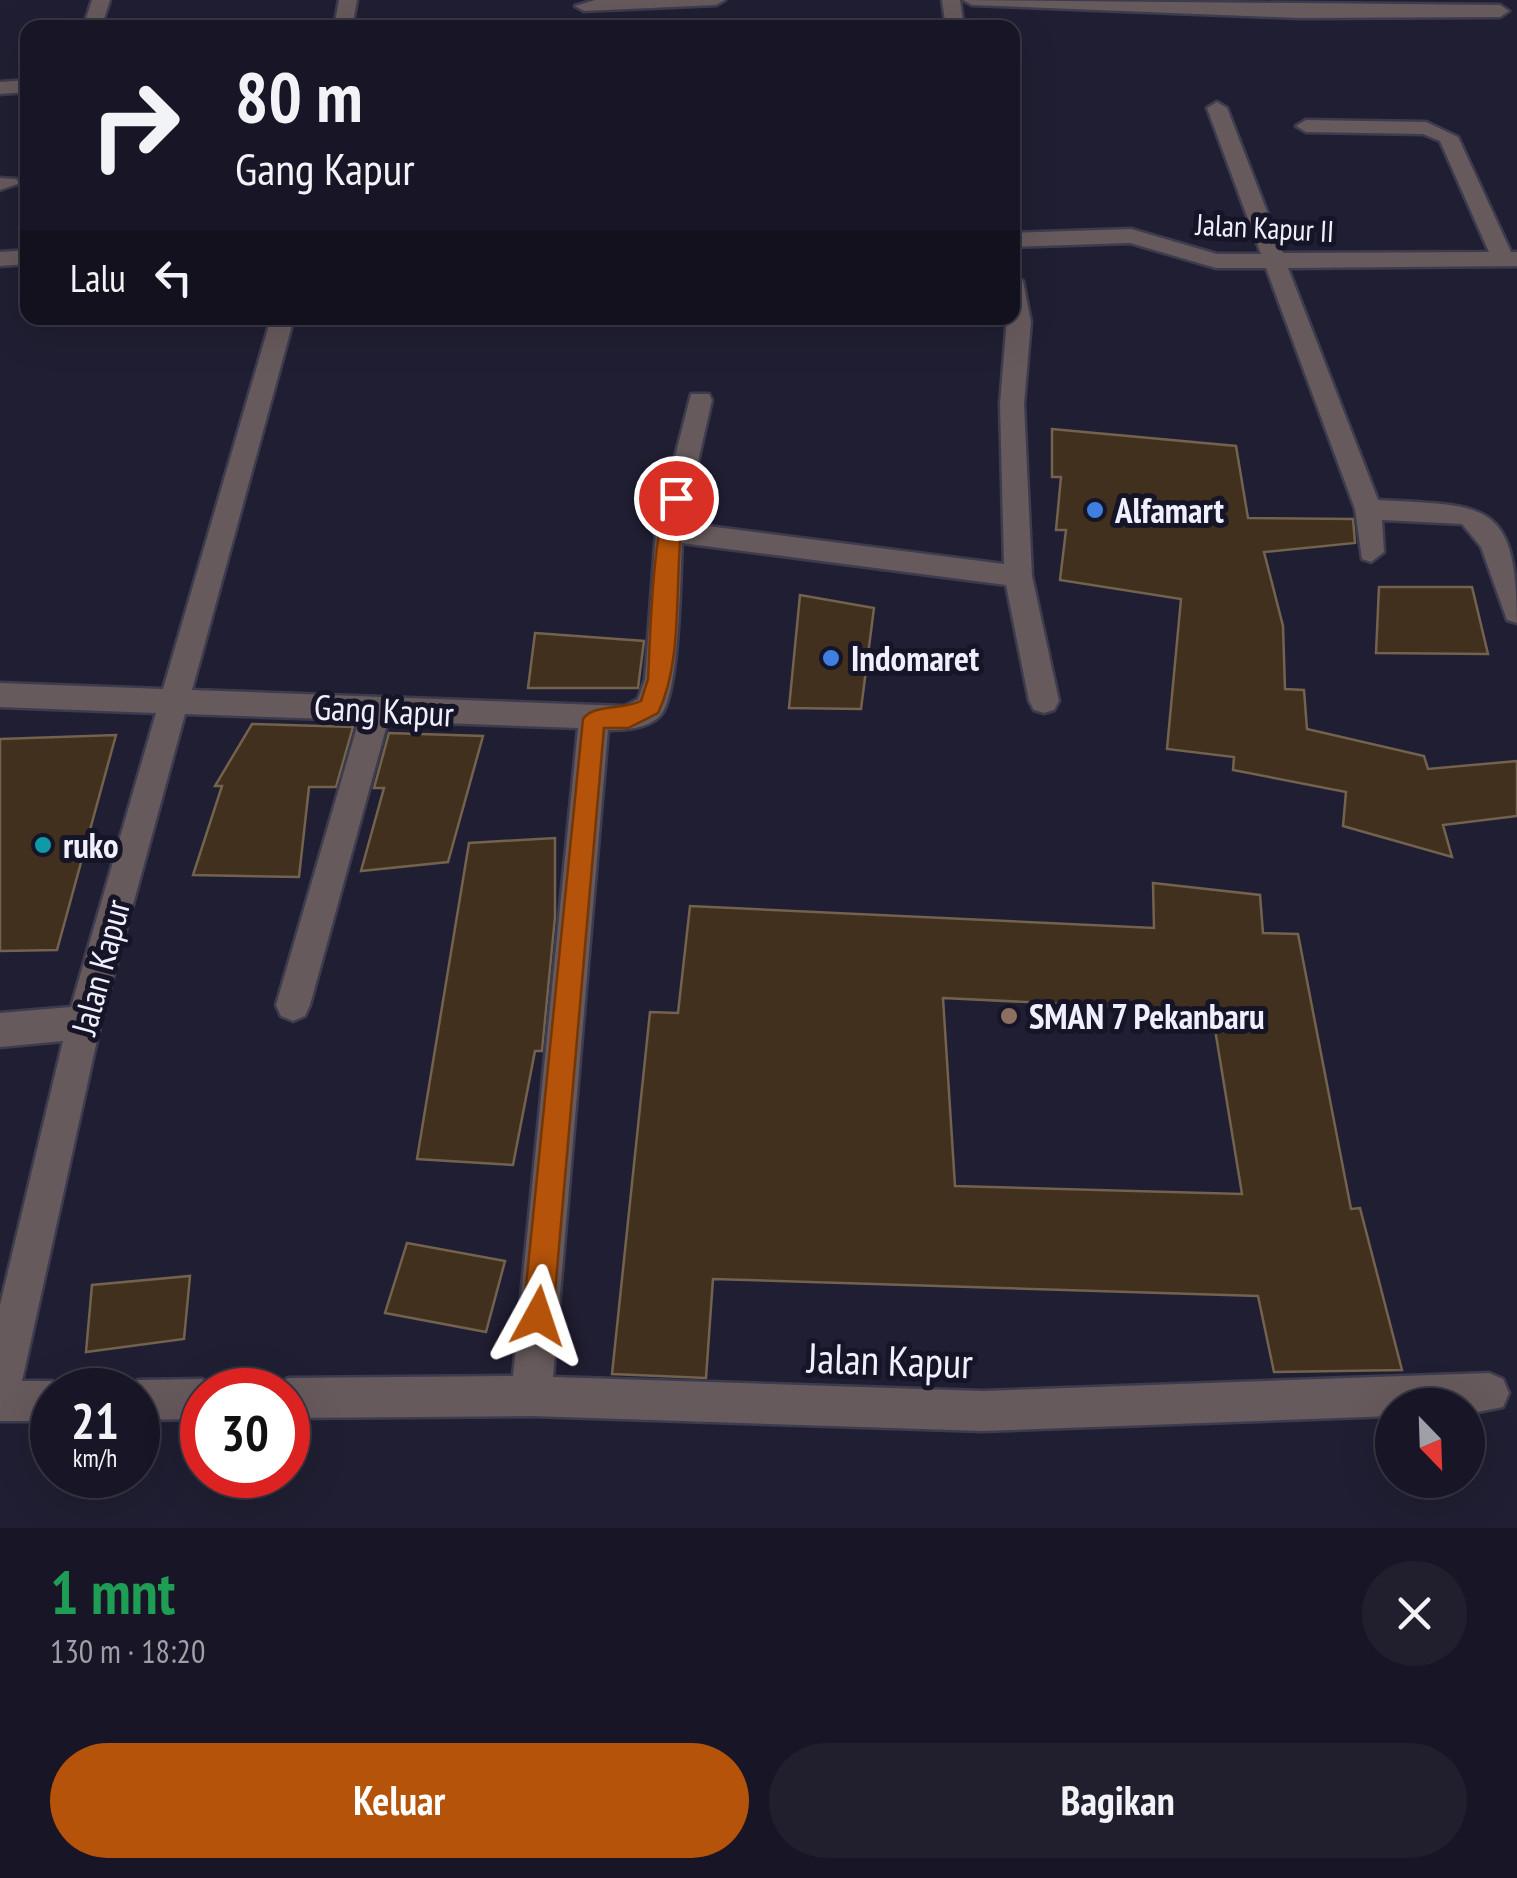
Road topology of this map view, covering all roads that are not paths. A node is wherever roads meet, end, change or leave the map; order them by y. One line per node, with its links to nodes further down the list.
1 (716, 0): 4 (street)
2 (972, 0): 3 (street)
3 (1092, 3): 5 (street)
4 (584, 6)
5 (1495, 6): 6 (street)
6 (1517, 30)
7 (1217, 108): 11 (street)
8 (1306, 126): 10 (street)
9 (1020, 240): 11 (street, Jalan Kapur II)
10 (1510, 259): 11 (street, Jalan Kapur II)
11 (1275, 261): 15 (street)
12 (280, 325): 21 (street, Jalan Kapur)
13 (1019, 325): 18 (street)
14 (700, 400): 16 (street, Gang Kapur)
15 (1368, 509): 17 (street); 19 (street)
16 (669, 531): 18 (street); 24 (street, Gang Kapur)
17 (1370, 552)
18 (1018, 576): 22 (street)
19 (1517, 612)
20 (0, 695): 21 (street, Gang Kapur)
21 (174, 699): 23 (street, Gang Kapur); 26 (street, Jalan Kapur)
22 (1044, 702)
23 (377, 710): 24 (street, Gang Kapur); 25 (street)
24 (594, 719): 30 (street)
25 (294, 1005)
26 (84, 1022): 27 (street); 28 (street, Jalan Kapur)
27 (0, 1030)
28 (0, 1389)
29 (1489, 1392): 30 (street, Jalan Kapur)
30 (531, 1396): 31 (street, Jalan Kapur)
31 (310, 1398)
32 (30, 1400): 33 (street)
33 (0, 1401)

